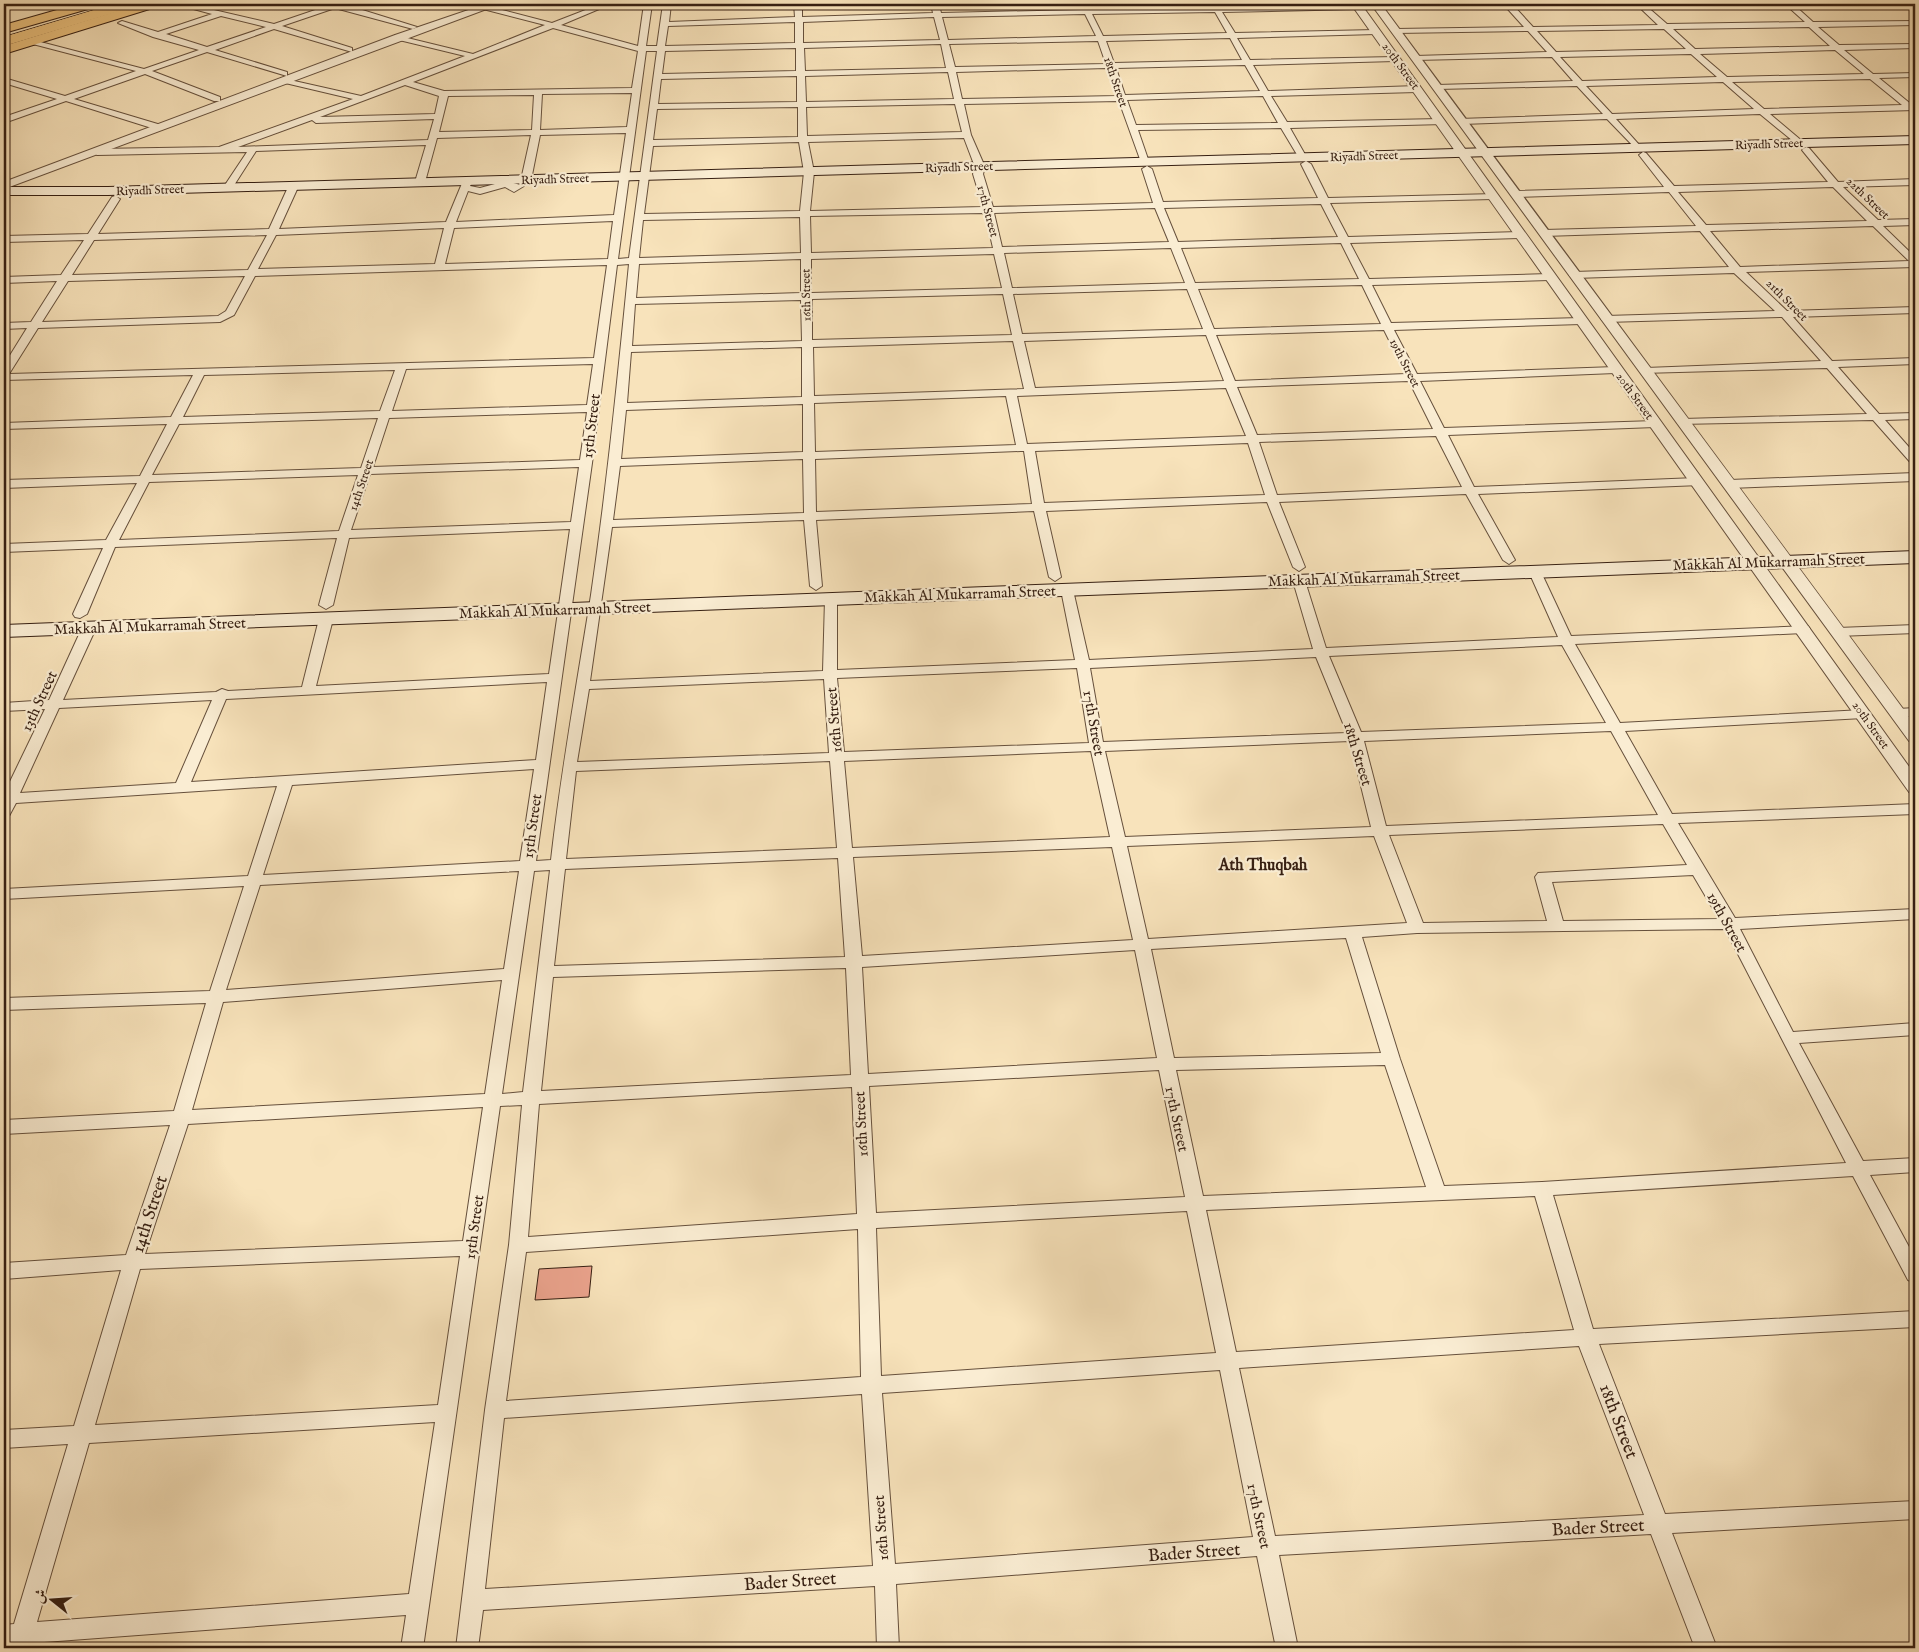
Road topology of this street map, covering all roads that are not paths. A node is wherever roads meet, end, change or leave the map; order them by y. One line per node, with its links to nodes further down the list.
1 (74, 4): 35 (main road)
2 (92, 4): 35 (main road)
3 (98, 4): 40 (highway)
4 (128, 4): 46 (highway)
5 (145, 4): 45 (main road)
6 (152, 4): 45 (main road)
7 (179, 4): 25 (street)
8 (335, 4): 32 (street); 36 (street)
9 (475, 4): 36 (street)
10 (607, 4): 31 (street)
11 (648, 4): 52 (street, 15th Street)
12 (667, 4): 29 (street, 15th Street)
13 (798, 4): 27 (street, 16th Street)
14 (934, 4): 26 (street, 17th Street)
15 (1084, 4): 24 (street, 18th Street)
16 (1503, 4): 21 (street)
17 (1508, 4): 37 (street, 21th Street)
18 (1640, 4): 33 (street, 22th Street)
19 (1789, 4): 34 (street)
20 (491, 5): 31 (street); 43 (street)
21 (1377, 5): 38 (street, 20th Street)
22 (1215, 6): 23 (street); 24 (street); 42 (street, 19th Street)
23 (1357, 6): 39 (street, 20th Street)
24 (1086, 13): 26 (street); 44 (street, 18th Street)
25 (220, 14): 32 (street); 41 (street)
26 (937, 15): 27 (street); 47 (street, 17th Street)
27 (799, 19): 29 (street); 48 (street, 16th Street)
28 (122, 23): 41 (street)
29 (665, 24): 50 (street, 15th Street)
30 (1915, 24): 34 (street)
31 (553, 25): 52 (street); 58 (street)
32 (273, 26): 54 (street); 55 (street)
33 (1664, 26): 34 (street); 37 (street); 56 (street, 22th Street)
34 (1815, 26): 51 (street)
35 (4, 27)
36 (413, 27): 55 (street)
37 (1530, 28): 38 (street); 57 (street, 21th Street)
38 (1396, 31): 59 (street, 20th Street)
39 (1376, 32): 42 (street); 60 (street, 20th Street)
40 (4, 33)
41 (156, 35): 54 (street)
42 (1232, 35): 44 (street); 61 (street, 19th Street)
43 (398, 37): 58 (street); 68 (street)
44 (1102, 39): 47 (street); 62 (street, 18th Street)
45 (32, 41): 53 (main road); 64 (street)
46 (4, 42)
47 (944, 42): 48 (street); 63 (street, 17th Street)
48 (800, 45): 50 (street); 65 (street, 16th Street)
49 (1915, 46): 51 (street)
50 (662, 48): 52 (street); 69 (street, 15th Street)
51 (1837, 48): 56 (street); 67 (street)
52 (641, 49): 76 (street, 15th Street)
53 (4, 50)
54 (206, 50): 64 (street); 68 (street)
55 (349, 50): 68 (street)
56 (1693, 52): 57 (street); 71 (street, 22th Street)
57 (1554, 55): 59 (street); 73 (street, 21th Street)
58 (473, 56): 72 (street)
59 (1415, 58): 74 (street, 20th Street)
60 (1396, 59): 61 (street); 75 (street, 20th Street)
61 (1247, 63): 62 (street); 79 (street, 19th Street)
62 (1110, 67): 63 (street); 82 (street, 18th Street)
63 (951, 70): 65 (street); 84 (street, 17th Street)
64 (144, 71): 80 (street); 83 (street)
65 (801, 74): 69 (street); 85 (street, 16th Street)
66 (1915, 75): 67 (street)
67 (1871, 76): 71 (street); 87 (street)
68 (284, 77): 81 (street); 83 (street); 95 (street)
69 (659, 77): 86 (street, 15th Street)
70 (4, 80): 80 (street)
71 (1724, 80): 73 (street); 88 (street, 22th Street)
72 (404, 82): 78 (street); 81 (street)
73 (1580, 84): 74 (street); 89 (street, 21th Street)
74 (1437, 87): 93 (street, 20th Street)
75 (1417, 88): 79 (street); 94 (street, 20th Street)
76 (636, 90): 77 (street); 98 (street, 15th Street)
77 (538, 92): 78 (street); 99 (street)
78 (443, 94): 90 (street)
79 (1264, 94): 82 (street); 96 (street, 19th Street)
80 (66, 98): 91 (street); 95 (street)
81 (359, 98): 92 (street)
82 (1121, 98): 84 (street); 97 (street, 18th Street)
83 (217, 99): 95 (street)
84 (959, 100): 85 (street); 100 (street, 17th Street)
85 (802, 104): 86 (street); 102 (street, 16th Street)
86 (654, 107): 104 (street, 15th Street)
87 (1913, 108): 88 (street)
88 (1760, 111): 89 (street); 105 (street, 22th Street)
89 (1610, 115): 93 (street); 110 (street, 21th Street)
90 (439, 116): 92 (street); 101 (street)
91 (4, 120)
92 (307, 120): 108 (street)
93 (1462, 121): 111 (street, 20th Street)
94 (1441, 122): 96 (street); 112 (street, 20th Street)
95 (153, 125): 109 (street); 117 (street)
96 (1283, 125): 97 (street); 113 (street, 19th Street)
97 (1132, 128): 114 (street, 18th Street)
98 (630, 130): 99 (street); 119 (street, 15th Street)
99 (536, 132): 101 (street); 122 (street)
100 (967, 135): 102 (street); 115 (street, 17th Street)
101 (433, 138): 107 (street); 120 (street)
102 (803, 140): 104 (street); 116 (street, 16th Street)
103 (1915, 140): 105 (main road, Riyadh Street)
104 (650, 143): 118 (street, 15th Street)
105 (1802, 147): 106 (main road, Riyadh Street); 110 (main road, Riyadh Street); 124 (street, 22th Street)
106 (1915, 147)
107 (253, 149): 108 (street); 126 (street)
108 (220, 150): 109 (street)
109 (98, 152): 125 (street)
110 (1641, 152): 111 (main road, Riyadh Street); 128 (street, 21th Street)
111 (1487, 156): 112 (main road, Riyadh Street); 130 (street, 20th Street)
112 (1466, 157): 113 (main road, Riyadh Street); 131 (street, 20th Street)
113 (1304, 161): 114 (main road, Riyadh Street); 134 (street, 19th Street)
114 (1146, 165): 115 (main road, Riyadh Street); 135 (street, 18th Street)
115 (979, 170): 116 (main road, Riyadh Street); 136 (street, 17th Street)
116 (809, 175): 118 (main road, Riyadh Street); 137 (street, 16th Street)
117 (4, 179)
118 (645, 179): 119 (main road, Riyadh Street); 138 (street, 15th Street)
119 (624, 180): 122 (main road, Riyadh Street); 139 (street, 15th Street)
120 (420, 182): 123 (main road, Riyadh Street); 127 (main road, Riyadh Street)
121 (1915, 182): 124 (street)
122 (518, 184): 123 (main road, Riyadh Street); 123 (main road, Riyadh Street)
123 (466, 185): 127 (main road, Riyadh Street); 142 (street)
124 (1836, 185): 128 (street); 141 (street, 22th Street)
125 (4, 186)
126 (228, 188): 127 (main road, Riyadh Street); 129 (main road, Riyadh Street)
127 (292, 189): 132 (main road, Riyadh Street); 144 (street)
128 (1672, 190): 130 (street); 143 (street, 21th Street)
129 (4, 191)
130 (1516, 194): 145 (street, 20th Street)
131 (1493, 196): 134 (street); 146 (street, 20th Street)
132 (115, 199): 133 (main road, Riyadh Street); 147 (street)
133 (4, 200)
134 (1322, 200): 135 (street); 149 (street, 19th Street)
135 (1159, 206): 136 (street); 150 (street, 18th Street)
136 (989, 210): 137 (street); 151 (street, 17th Street)
137 (805, 213): 138 (street); 152 (street, 16th Street)
138 (639, 217): 153 (street, 15th Street)
139 (619, 218): 142 (street); 154 (street, 15th Street)
140 (1915, 222): 141 (street)
141 (1876, 223): 143 (street); 155 (street, 22th Street)
142 (450, 225): 144 (street); 156 (street)
143 (1704, 229): 145 (street); 157 (street, 21th Street)
144 (273, 232): 147 (street); 158 (street)
145 (1544, 233): 159 (street, 20th Street)
146 (1520, 235): 149 (street); 160 (street, 20th Street)
147 (90, 237): 148 (street); 161 (street)
148 (4, 239)
149 (1342, 240): 150 (street); 163 (street, 19th Street)
150 (1174, 245): 151 (street); 164 (street, 18th Street)
151 (998, 250): 152 (street); 165 (street, 17th Street)
152 (806, 255): 153 (street); 166 (street, 16th Street)
153 (635, 259): 154 (street); 167 (street, 15th Street)
154 (613, 260): 156 (street); 179 (street, 15th Street)
155 (1915, 262): 157 (street)
156 (440, 266): 158 (street)
157 (1738, 270): 159 (street); 169 (street, 21th Street)
158 (251, 273): 161 (street); 172 (street)
159 (1574, 275): 170 (street, 20th Street)
160 (1549, 277): 163 (street); 171 (street, 20th Street)
161 (67, 278): 162 (street); 172 (street)
162 (4, 280)
163 (1364, 282): 164 (street); 174 (street, 19th Street)
164 (1191, 288): 165 (street); 175 (street, 18th Street)
165 (1006, 292): 166 (street); 176 (street, 17th Street)
166 (806, 297): 167 (street); 177 (street, 16th Street)
167 (631, 302): 178 (street, 15th Street)
168 (1915, 310): 169 (street)
169 (1787, 316): 170 (street); 181 (street, 21th Street)
170 (1606, 319): 184 (street, 20th Street)
171 (1580, 321): 174 (street); 183 (street, 20th Street)
172 (35, 325): 173 (street); 186 (street)
173 (4, 326)
174 (1387, 327): 175 (street); 187 (street, 19th Street)
175 (1210, 334): 176 (street); 188 (street, 18th Street)
176 (1016, 339): 177 (street); 189 (street, 17th Street)
177 (807, 344): 178 (street); 191 (street, 16th Street)
178 (626, 350): 192 (street, 15th Street)
179 (600, 361): 182 (street); 193 (street, 15th Street)
180 (1915, 361): 181 (street)
181 (1830, 364): 184 (street); 196 (street, 21th Street)
182 (401, 367): 185 (street); 194 (street, 14th Street)
183 (1615, 370): 187 (street); 199 (street, 20th Street)
184 (1646, 371): 198 (street, 20th Street)
185 (200, 373): 186 (street); 197 (street, 13th Street)
186 (4, 375)
187 (1412, 377): 188 (street); 201 (street, 19th Street)
188 (1230, 384): 189 (street); 202 (street, 18th Street)
189 (1030, 391): 190 (street)
190 (1011, 392): 191 (street); 203 (street, 17th Street)
191 (808, 400): 192 (street); 204 (street, 16th Street)
192 (621, 407): 206 (street, 15th Street)
193 (593, 408): 194 (street); 207 (street, 15th Street)
194 (385, 414): 197 (street); 208 (street, 14th Street)
195 (1915, 416): 196 (street)
196 (1876, 417): 198 (street); 205 (street, 21th Street)
197 (176, 419): 200 (street); 210 (street, 13th Street)
198 (1683, 422): 213 (street, 20th Street)
199 (1655, 424): 201 (street); 211 (street, 20th Street)
200 (4, 426)
201 (1440, 432): 202 (street); 214 (street, 19th Street)
202 (1253, 440): 203 (street); 215 (street, 18th Street)
203 (1025, 448): 204 (street); 216 (street, 17th Street)
204 (809, 456): 206 (street); 217 (street, 16th Street)
205 (1915, 460)
206 (615, 463): 218 (street, 15th Street)
207 (586, 464): 208 (street); 219 (street, 15th Street)
208 (366, 471): 210 (street); 220 (street, 14th Street)
209 (1915, 477): 213 (street)
210 (145, 478): 212 (street); 221 (street, 13th Street)
211 (1696, 482): 214 (street); 225 (street, 20th Street)
212 (4, 484)
213 (1730, 484): 224 (street, 20th Street)
214 (1470, 491): 215 (street); 227 (street, 19th Street)
215 (1272, 499): 216 (street); 229 (street, 18th Street)
216 (1039, 507): 217 (street); 230 (street, 17th Street)
217 (810, 516): 218 (street); 231 (street, 16th Street)
218 (606, 524): 233 (street, 15th Street)
219 (577, 525): 220 (street); 234 (street, 15th Street)
220 (344, 534): 221 (street); 235 (street, 14th Street)
221 (112, 543): 223 (street); 237 (street, 13th Street)
222 (1915, 543): 224 (main road, Makkah Al Mukarramah Street)
223 (4, 548)
224 (1783, 555): 225 (main road, Makkah Al Mukarramah Street); 226 (main road, Makkah Al Mukarramah Street); 241 (street, 20th Street)
225 (1752, 556): 227 (main road, Makkah Al Mukarramah Street); 228 (main road, Makkah Al Mukarramah Street); 238 (street, 20th Street)
226 (1915, 557)
227 (1509, 560): 229 (main road, Makkah Al Mukarramah Street)
228 (1535, 572): 229 (main road, Makkah Al Mukarramah Street); 242 (street, 19th Street)
229 (1299, 574): 230 (main road, Makkah Al Mukarramah Street); 243 (street, 18th Street)
230 (1061, 584): 231 (main road, Makkah Al Mukarramah Street); 232 (main road, Makkah Al Mukarramah Street); 244 (street, 17th Street)
231 (816, 586): 233 (main road, Makkah Al Mukarramah Street)
232 (830, 599): 233 (main road, Makkah Al Mukarramah Street); 245 (street, 16th Street)
233 (596, 602): 234 (main road, Makkah Al Mukarramah Street); 247 (street, 15th Street)
234 (566, 603): 235 (main road, Makkah Al Mukarramah Street); 246 (street, 15th Street)
235 (326, 612): 237 (main road, Makkah Al Mukarramah Street); 248 (street, 14th Street)
236 (4, 617): 237 (main road, Makkah Al Mukarramah Street)
237 (85, 621): 240 (main road, Makkah Al Mukarramah Street); 250 (street, 13th Street)
238 (1803, 629): 242 (street); 254 (street, 20th Street)
239 (1915, 629): 241 (street)
240 (4, 631)
241 (1838, 632): 252 (street, 20th Street)
242 (1567, 641): 243 (street); 255 (street, 19th Street)
243 (1321, 653): 244 (street); 256 (street, 18th Street)
244 (1083, 664): 245 (street); 258 (street, 17th Street)
245 (830, 674): 247 (street); 259 (street, 16th Street)
246 (554, 678): 248 (street); 260 (street, 15th Street)
247 (583, 685): 261 (street, 15th Street)
248 (308, 690): 249 (street)
249 (222, 694): 250 (street); 263 (street)
250 (56, 704): 251 (street); 265 (street, 13th Street)
251 (4, 706)
252 (1898, 712): 253 (street); 257 (street, 20th Street)
253 (1915, 712)
254 (1863, 714): 255 (street); 264 (street, 20th Street)
255 (1616, 727): 256 (street); 268 (street, 19th Street)
256 (1356, 737): 258 (street); 269 (street, 18th Street)
257 (1915, 737)
258 (1097, 746): 259 (street); 270 (street, 17th Street)
259 (837, 758): 261 (street); 271 (street, 16th Street)
260 (541, 764): 262 (street); 273 (street, 15th Street)
261 (569, 767): 272 (street, 15th Street)
262 (286, 782): 263 (street); 275 (street, 14th Street)
263 (182, 787): 265 (street)
264 (1915, 788)
265 (7, 799): 267 (street, 13th Street)
266 (1915, 809): 268 (street)
267 (4, 813)
268 (1668, 820): 269 (street); 274 (street, 19th Street)
269 (1380, 831): 270 (street); 280 (street, 18th Street)
270 (1119, 841): 271 (street); 282 (street, 17th Street)
271 (844, 854): 272 (street); 283 (street, 16th Street)
272 (558, 865): 273 (street); 284 (street, 15th Street)
273 (526, 866): 275 (street); 285 (street, 15th Street)
274 (1697, 870): 278 (street, 19th Street); 279 (street)
275 (254, 880): 276 (street); 286 (street, 14th Street)
276 (4, 894)
277 (1915, 914): 278 (street)
278 (1730, 924): 279 (street); 289 (street, 19th Street)
279 (1556, 926): 280 (street)
280 (1417, 928): 281 (street)
281 (1353, 933): 282 (street); 290 (street)
282 (1142, 946): 283 (street); 291 (street, 17th Street)
283 (854, 962): 284 (street); 292 (street, 16th Street)
284 (546, 972): 293 (street, 15th Street)
285 (511, 974): 286 (street); 294 (street, 15th Street)
286 (216, 997): 287 (street); 295 (street, 14th Street)
287 (4, 1004)
288 (1915, 1029): 289 (street)
289 (1788, 1038): 298 (street, 19th Street)
290 (1391, 1059): 291 (street); 300 (street)
291 (1165, 1064): 292 (street); 301 (street, 17th Street)
292 (858, 1083): 293 (street); 302 (street, 16th Street)
293 (531, 1099): 294 (street); 303 (street, 15th Street)
294 (492, 1102): 295 (street); 304 (street, 15th Street)
295 (181, 1119): 296 (street); 305 (street, 14th Street)
296 (4, 1127)
297 (1915, 1165): 298 (street)
298 (1857, 1168): 299 (street); 307 (street, 19th Street)
299 (1542, 1190): 300 (street); 309 (street, 18th Street)
300 (1437, 1193): 301 (street)
301 (1196, 1203): 302 (street); 310 (street, 17th Street)
302 (867, 1221): 303 (street); 311 (street, 16th Street)
303 (518, 1245): 312 (street, 15th Street)
304 (471, 1248): 305 (street); 313 (street, 15th Street)
305 (133, 1262): 306 (street); 314 (street, 14th Street)
306 (4, 1271)
307 (1915, 1275)
308 (1915, 1319): 309 (street)
309 (1586, 1337): 310 (street); 317 (street, 18th Street)
310 (1227, 1362): 311 (street); 318 (street, 17th Street)
311 (871, 1385): 312 (street); 319 (street, 16th Street)
312 (494, 1410): 320 (street, 15th Street)
313 (446, 1413): 314 (street); 321 (street, 15th Street)
314 (82, 1435): 315 (street); 322 (street, 14th Street)
315 (4, 1439)
316 (1915, 1510): 317 (street, Bader Street)
317 (1659, 1523): 318 (street, Bader Street); 327 (street, 18th Street)
318 (1266, 1546): 319 (street, Bader Street); 326 (street, 17th Street)
319 (885, 1575): 320 (street, Bader Street); 325 (street, 16th Street)
320 (472, 1600): 324 (street, 15th Street)
321 (418, 1604): 322 (street); 323 (street, 15th Street)
322 (14, 1639)
323 (412, 1648)
324 (467, 1648)
325 (888, 1648)
326 (1287, 1648)
327 (1706, 1648)

